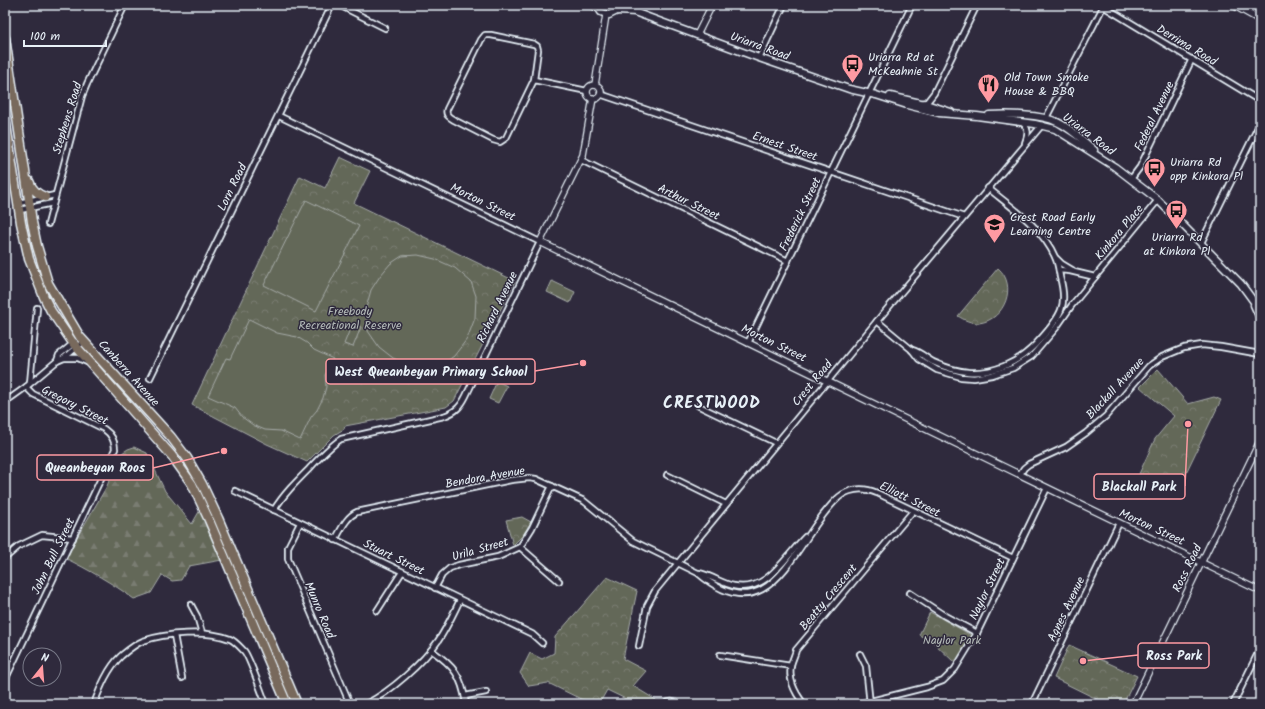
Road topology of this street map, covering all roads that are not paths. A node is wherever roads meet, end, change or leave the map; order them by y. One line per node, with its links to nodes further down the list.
1 (125, 5): 48 (street, Stephens Road)
2 (332, 5): 34 (street, Lorn Road)
3 (339, 5): 17 (street)
4 (620, 5): 13 (main road)
5 (626, 5): 14 (main road, Uriarra Road)
6 (712, 5): 18 (street)
7 (784, 5): 20 (street)
8 (912, 5): 27 (street, Frederick Street)
9 (977, 5): 25 (street)
10 (1103, 5): 21 (street, Derrima Road); 37 (street, Crest Road)
11 (1233, 5): 16 (street)
12 (595, 6): 15 (main road)
13 (617, 11): 14 (main road, Uriarra Road); 15 (main road)
14 (637, 13): 18 (main road, Uriarra Road)
15 (606, 15): 23 (street)
16 (1260, 20)
17 (385, 28)
18 (697, 35): 20 (main road, Uriarra Road)
19 (5, 38): 44 (highway, Canberra Avenue)
20 (759, 58): 27 (main road, Uriarra Road)
21 (1192, 59): 30 (street, Derrima Road); 46 (street, Federal Avenue)
22 (534, 80): 22 (street); 24 (street)
23 (595, 85): 24 (street); 26 (street)
24 (587, 91): 29 (street)
25 (934, 93): 31 (street); 32 (street)
26 (600, 94): 29 (street); 45 (street, Ernest Street)
27 (869, 94): 28 (main road, Uriarra Road); 45 (street, Frederick Street)
28 (876, 95): 31 (main road, Uriarra Road); 33 (main road, Uriarra Road)
29 (592, 98): 42 (street, Richard Avenue)
30 (1260, 101)
31 (921, 103): 32 (main road, Uriarra Road)
32 (940, 108): 33 (main road, Uriarra Road)
33 (959, 114): 35 (main road, Uriarra Road)
34 (279, 116): 56 (street, Morton Street); 78 (street, Lorn Road)
35 (977, 116): 37 (main road, Uriarra Road); 38 (main road, Uriarra Road)
36 (5, 118): 53 (highway, Canberra Avenue)
37 (1046, 118): 40 (main road, Crest Road); 43 (main road, Uriarra Road)
38 (1019, 122): 40 (main road, Uriarra Road); 41 (street)
39 (1260, 123): 57 (street)
40 (1042, 125): 41 (street, Crest Road); 43 (main road, Uriarra Road)
41 (1024, 145): 47 (street, Crest Road)
42 (580, 160): 56 (street, Richard Avenue); 59 (street, Arthur Street)
43 (1115, 167): 46 (main road, Uriarra Road)
44 (25, 171): 49 (highway); 52 (highway, Canberra Avenue)
45 (831, 172): 54 (street, Ernest Street); 59 (street, Frederick Street)
46 (1131, 180): 50 (main road, Uriarra Road)
47 (988, 188): 54 (street, Crest Road); 58 (street, Kinkora Place)
48 (55, 195): 49 (street); 51 (street, Stephens Road)
49 (45, 197): 52 (street)
50 (1158, 200): 57 (main road, Uriarra Road); 62 (street, Kinkora Place)
51 (53, 203): 52 (street); 55 (street, Stephens Road)
52 (29, 205): 53 (street); 70 (highway, Canberra Avenue)
53 (19, 207): 72 (highway, Canberra Avenue)
54 (964, 217): 69 (street, Crest Road)
55 (48, 224)
56 (540, 242): 71 (street, Morton Street); 93 (street, Richard Avenue)
57 (1201, 243): 63 (main road, Uriarra Road)
58 (1055, 257): 60 (street, Kinkora Place); 61 (street)
59 (788, 261): 71 (street, Frederick Street)
60 (1059, 270): 61 (street, Kinkora Place); 67 (street, Kinkora Place)
61 (1077, 272): 62 (street, Kinkora Place)
62 (1095, 277): 64 (street, Kinkora Place)
63 (1248, 293): 66 (main road, Uriarra Road); 68 (main road, Uriarra Road)
64 (1072, 305): 67 (street, Kinkora Place); 73 (street, Kinkora Place)
65 (37, 308): 80 (street)
66 (1260, 310)
67 (1060, 312): 73 (street, Kinkora Place)
68 (1260, 318)
69 (877, 321): 73 (street, Kinkora Place); 79 (street, Crest Road)
70 (82, 339): 72 (street); 130 (highway, Canberra Avenue)
71 (748, 343): 79 (street, Morton Street)
72 (75, 345): 75 (street); 76 (street); 77 (highway, Canberra Avenue)
73 (912, 350)
74 (1260, 354): 87 (street, Blackall Avenue)
75 (64, 358): 76 (street); 77 (street)
76 (57, 361): 80 (street)
77 (91, 364): 129 (highway, Canberra Avenue)
78 (150, 378)
79 (828, 382): 86 (street, Crest Road); 87 (street, Morton Street)
80 (30, 383): 81 (street)
81 (26, 387): 82 (street); 84 (street, Gregory Street)
82 (5, 402)
83 (699, 406): 86 (street)
84 (114, 441): 97 (street, John Bull Street)
85 (1260, 441): 103 (street, Ross Road)
86 (776, 443): 92 (street, Crest Road)
87 (1020, 474): 90 (street, Morton Street)
88 (667, 475): 92 (street)
89 (552, 486): 98 (street, Bendora Avenue); 99 (street, Urila Street); 102 (street, Bendora Avenue)
90 (1047, 488): 96 (street, Morton Street); 101 (street, Naylor Street)
91 (235, 491): 93 (street, Stuart Street)
92 (726, 504): 102 (street, Crest Road)
93 (274, 510): 95 (street, Stuart Street)
94 (913, 511): 101 (street, Elliott Street); 102 (street, Elliott Street); 121 (street, Beatty Crescent)
95 (300, 522): 98 (street, Stuart Street); 131 (street, Munro Road)
96 (1118, 523): 103 (street, Morton Street); 138 (street, Agnes Avenue)
97 (74, 538): 100 (street); 123 (street, John Bull Street)
98 (335, 540): 104 (street, Stuart Street)
99 (520, 547): 105 (street); 106 (street, Urila Street)
100 (5, 558)
101 (1013, 558): 112 (street, Naylor Street)
102 (678, 562): 116 (street, Crest Road)
103 (1202, 563): 107 (street, Morton Street); 139 (street, Ross Road)
104 (402, 572): 106 (street, Stuart Street); 111 (street)
105 (559, 582)
106 (434, 588): 109 (street, Stuart Street)
107 (1260, 591)
108 (910, 593): 112 (street)
109 (460, 600): 115 (street, Stuart Street); 118 (street)
110 (191, 605): 113 (street)
111 (377, 611)
112 (977, 632): 126 (street, Naylor Street)
113 (202, 633): 114 (street); 128 (street)
114 (174, 635): 122 (street); 127 (street)
115 (542, 643)
116 (640, 646)
117 (1260, 649): 140 (street)
118 (431, 650): 125 (street); 132 (street)
119 (860, 654): 126 (street)
120 (720, 655): 121 (street)
121 (791, 666): 136 (street, Beatty Crescent)
122 (182, 678)
123 (5, 680)
124 (486, 692): 125 (street)
125 (465, 696): 133 (street)
126 (870, 702): 137 (street, Naylor Street)
127 (94, 704)
128 (266, 704)
129 (287, 704)
130 (297, 704)
131 (350, 704)
132 (366, 704)
133 (466, 704)
134 (665, 704): 135 (street)
135 (678, 704)
136 (804, 704)
137 (859, 704)
138 (1032, 704)
139 (1133, 704)
140 (1233, 704)

